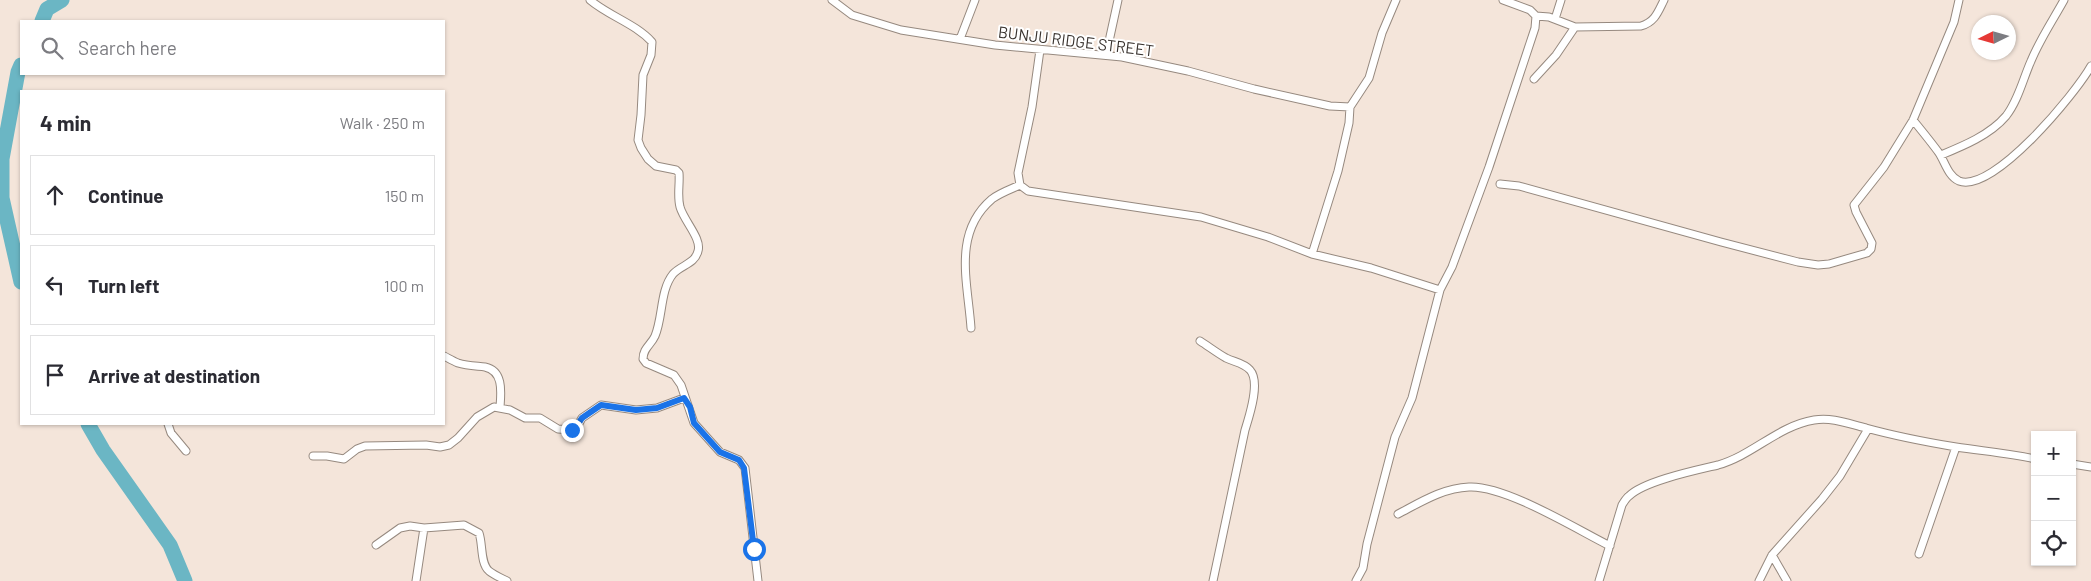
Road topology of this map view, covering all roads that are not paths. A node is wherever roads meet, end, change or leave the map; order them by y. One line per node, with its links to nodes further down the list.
1 (590, 0): 29 (street)
2 (832, 0): 14 (street, BUNJU RIDGE STREET)
3 (975, 0): 14 (street)
4 (1118, 0): 16 (street)
5 (1396, 0): 19 (street)
6 (1503, 0): 11 (street)
7 (1561, 0): 12 (street)
8 (1664, 0): 13 (street)
9 (1959, 0): 20 (street)
10 (2064, 0): 21 (street)
11 (1536, 16): 12 (street); 25 (street)
12 (1555, 19): 13 (street)
13 (1575, 27): 18 (street)
14 (960, 39): 15 (street, BUNJU RIDGE STREET)
15 (1040, 50): 16 (street, BUNJU RIDGE STREET); 22 (street)
16 (1106, 55): 19 (street, BUNJU RIDGE STREET)
17 (2091, 66): 21 (street)
18 (1534, 79)
19 (1350, 107): 24 (street)
20 (1913, 120): 21 (street); 23 (street)
21 (1940, 155)
22 (1020, 184): 24 (street); 26 (street)
23 (1500, 184)
24 (1312, 254): 25 (street)
25 (1440, 290): 50 (street)
26 (971, 328)
27 (1200, 341): 49 (street)
28 (445, 357): 30 (street)
29 (684, 398): 30 (street); 48 (street)
30 (500, 407): 35 (street)
31 (168, 425): 34 (street)
32 (1868, 429): 33 (street); 42 (street); 44 (street)
33 (1956, 447): 36 (street); 43 (street)
34 (186, 451)
35 (312, 456)
36 (2031, 457)
37 (2076, 464): 38 (street)
38 (2091, 466)
39 (1398, 514): 42 (street)
40 (424, 528): 41 (street); 45 (street); 46 (street)
41 (376, 546)
42 (1610, 546): 51 (street)
43 (1919, 554)
44 (1772, 555): 52 (street); 53 (street)
45 (496, 579): 47 (street)
46 (416, 581)
47 (507, 581)
48 (758, 581)
49 (1213, 581)
50 (1356, 581)
51 (1599, 581)
52 (1759, 581)
53 (1787, 581)

